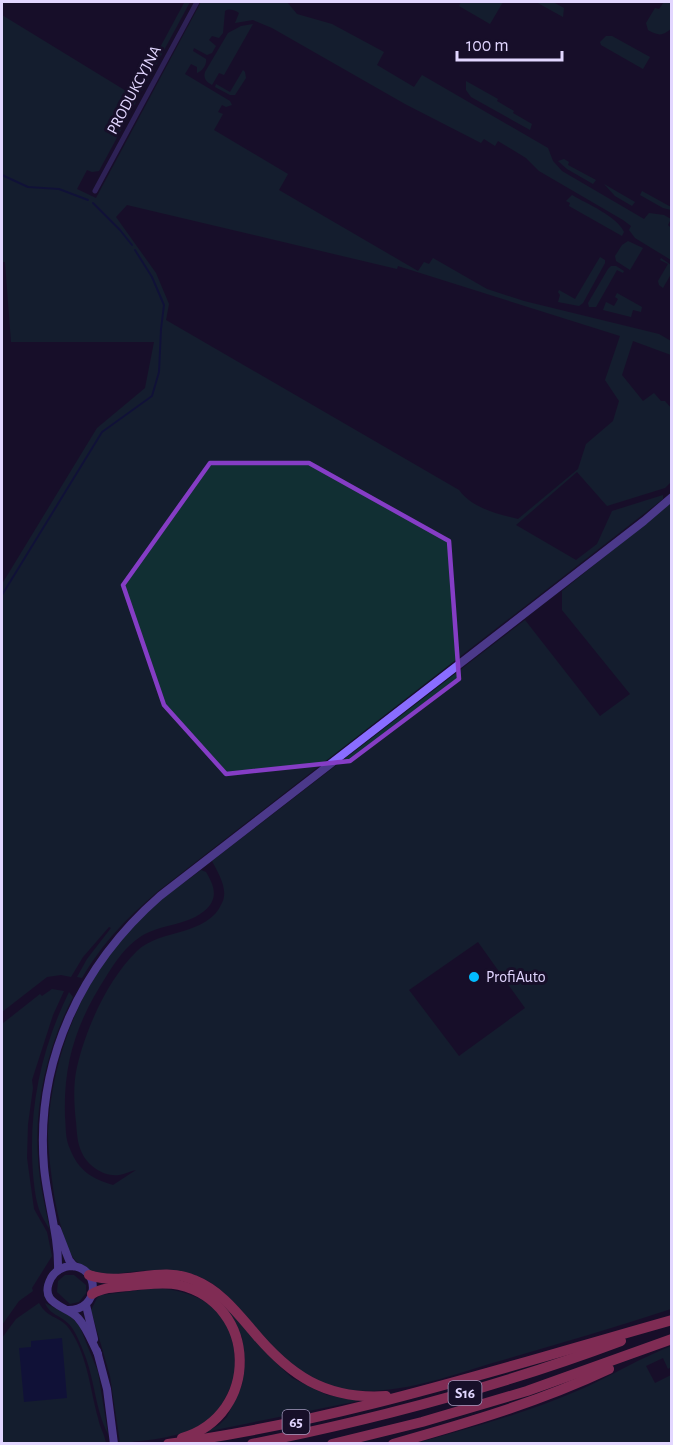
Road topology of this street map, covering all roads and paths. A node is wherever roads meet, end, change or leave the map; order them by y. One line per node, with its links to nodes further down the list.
1 (197, 2): 2 (street, PRODUKCYJNA)
2 (95, 191)
3 (672, 497): 4 (main road)
4 (51, 1213): 5 (main road); 6 (main road)
5 (74, 1266): 6 (main road); 7 (main road)
6 (58, 1270): 10 (main road)
7 (89, 1275): 8 (main road); 14 (highway)
8 (92, 1294): 9 (main road); 16 (highway)
9 (86, 1305): 10 (main road); 13 (main road)
10 (67, 1310): 13 (main road)
11 (672, 1320): 14 (highway, 65); 18 (highway, S16)
12 (672, 1339): 19 (highway, S16); 20 (highway, S16)
13 (98, 1354): 15 (main road)
14 (422, 1392): 17 (highway, 65)
15 (114, 1443)
16 (163, 1443)
17 (168, 1443)
18 (252, 1443)
19 (332, 1443)
20 (393, 1443)

